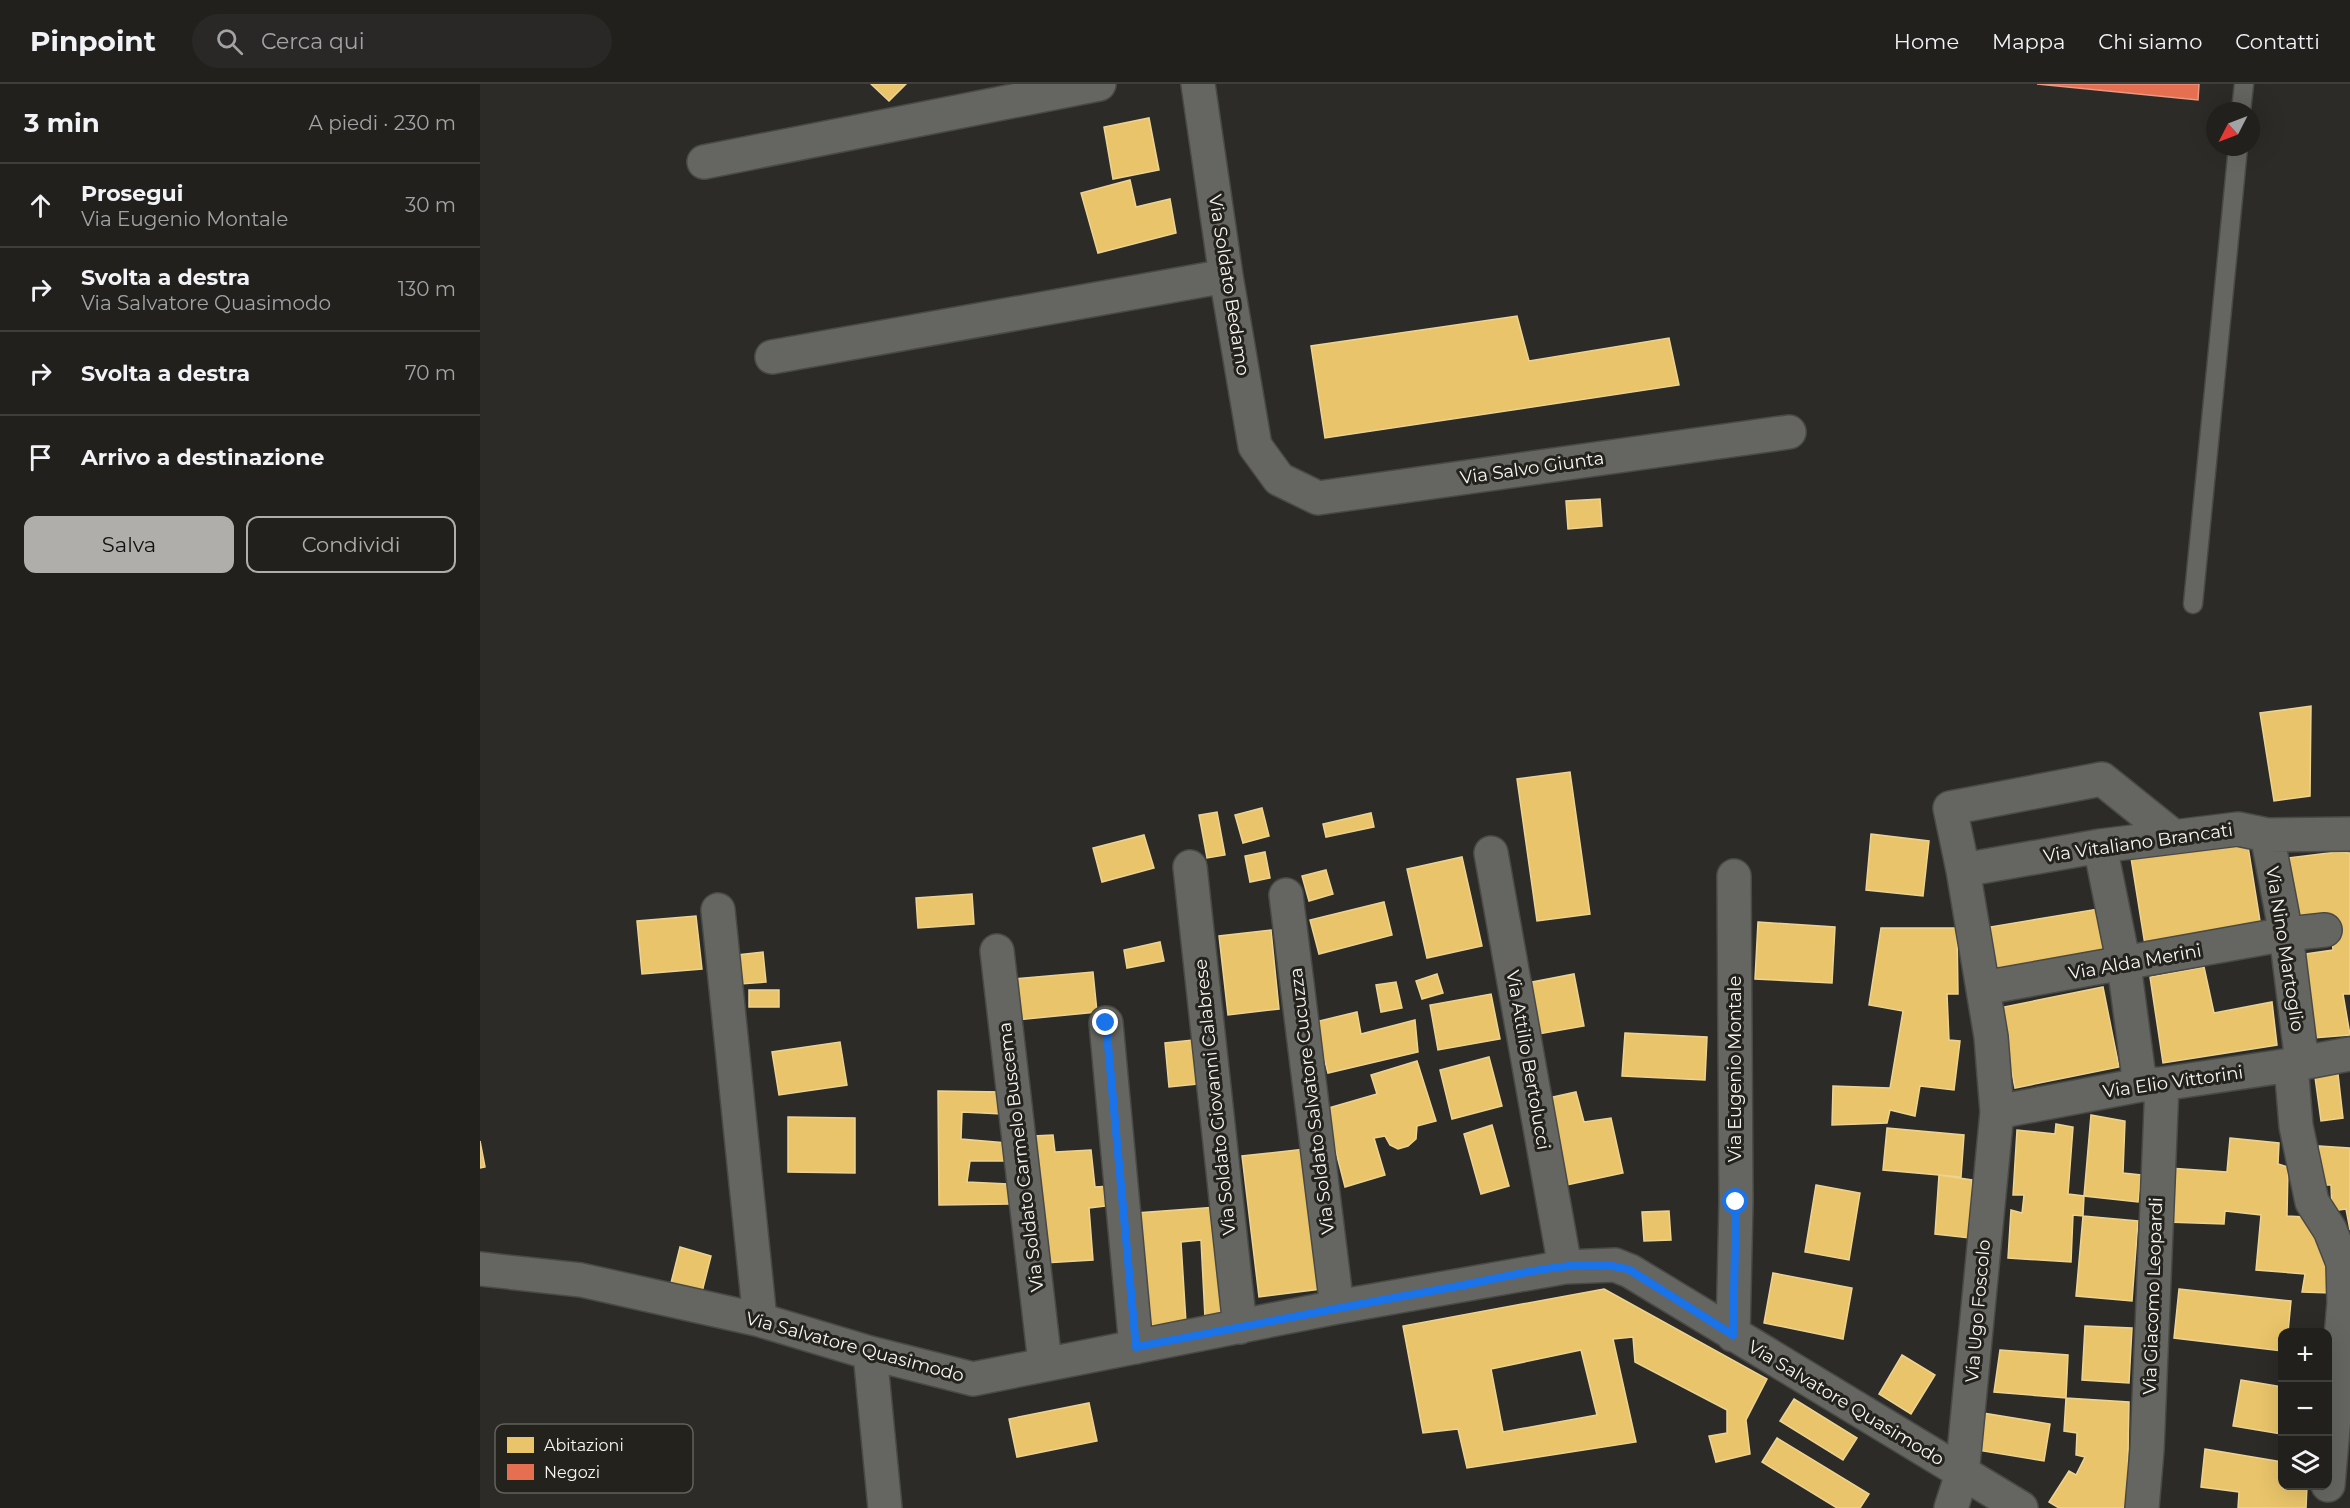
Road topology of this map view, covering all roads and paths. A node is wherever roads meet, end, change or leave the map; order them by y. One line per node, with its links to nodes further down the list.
1 (1100, 84): 6 (street)
2 (1198, 84): 7 (street, Via Soldato Bedamo)
3 (2244, 84): 4 (lane)
4 (2242, 102)
5 (2237, 156): 11 (lane)
6 (704, 162)
7 (1226, 276): 8 (street); 10 (street, Via Soldato Bedamo)
8 (772, 357)
9 (1789, 432): 10 (street, Via Salvo Giunta)
10 (1279, 479)
11 (2193, 604)
12 (2350, 834): 14 (street, Via Vitaliano Brancati)
13 (2173, 836): 14 (street, Via Vitaliano Brancati); 15 (street, Via Vitaliano Brancati); 18 (street, Via Ugo Foscolo)
14 (2267, 836): 23 (street, Via Nino Martoglio)
15 (2100, 846): 18 (street, Via Vitaliano Brancati); 25 (street, Via Giacomo Leopardi)
16 (1491, 853): 32 (street, Via Attilio Bertolucci)
17 (1190, 867): 36 (street, Via Soldato Giovanni Calabrese)
18 (1963, 870): 26 (street, Via Ugo Foscolo)
19 (1734, 876): 37 (street, Via Eugenio Montale)
20 (1286, 895): 34 (street, Via Soldato Salvatore Cucuzza)
21 (718, 910): 35 (street)
22 (2325, 930): 23 (street, Via Alda Merini)
23 (2286, 934): 25 (street, Via Alda Merini); 29 (street, Via Nino Martoglio)
24 (997, 951): 40 (street, Via Soldato Carmelo Buscema)
25 (2124, 965): 26 (street, Via Alda Merini); 30 (street, Via Giacomo Leopardi)
26 (1983, 988): 31 (street, Via Ugo Foscolo)
27 (1106, 1023): 38 (street)
28 (2350, 1054): 29 (street, Via Elio Vittorini)
29 (2297, 1064): 30 (street, Via Elio Vittorini); 41 (street, Via Nino Martoglio)
30 (2151, 1084): 31 (street, Via Elio Vittorini); 47 (street, Via Giacomo Leopardi)
31 (1997, 1112): 42 (street, Via Ugo Foscolo)
32 (1565, 1267): 34 (street, Via Salvatore Quasimodo); 37 (street, Via Salvatore Quasimodo)
33 (480, 1269): 35 (street, Via Salvatore Quasimodo)
34 (1337, 1307): 36 (street, Via Salvatore Quasimodo)
35 (760, 1320): 39 (street, Via Salvatore Quasimodo)
36 (1240, 1327): 38 (street, Via Salvatore Quasimodo)
37 (1733, 1335): 42 (street, Via Salvatore Quasimodo)
38 (1136, 1347): 40 (street, Via Salvatore Quasimodo)
39 (870, 1353): 40 (street, Via Salvatore Quasimodo); 44 (street)
40 (1045, 1363)
41 (2332, 1436)
42 (1962, 1474): 45 (street, Via Ugo Foscolo); 46 (street, Via Salvatore Quasimodo)
43 (2327, 1490): 48 (street, Via Nino Martoglio)
44 (885, 1508)
45 (1951, 1508)
46 (2021, 1508)
47 (2142, 1508)
48 (2325, 1508)

